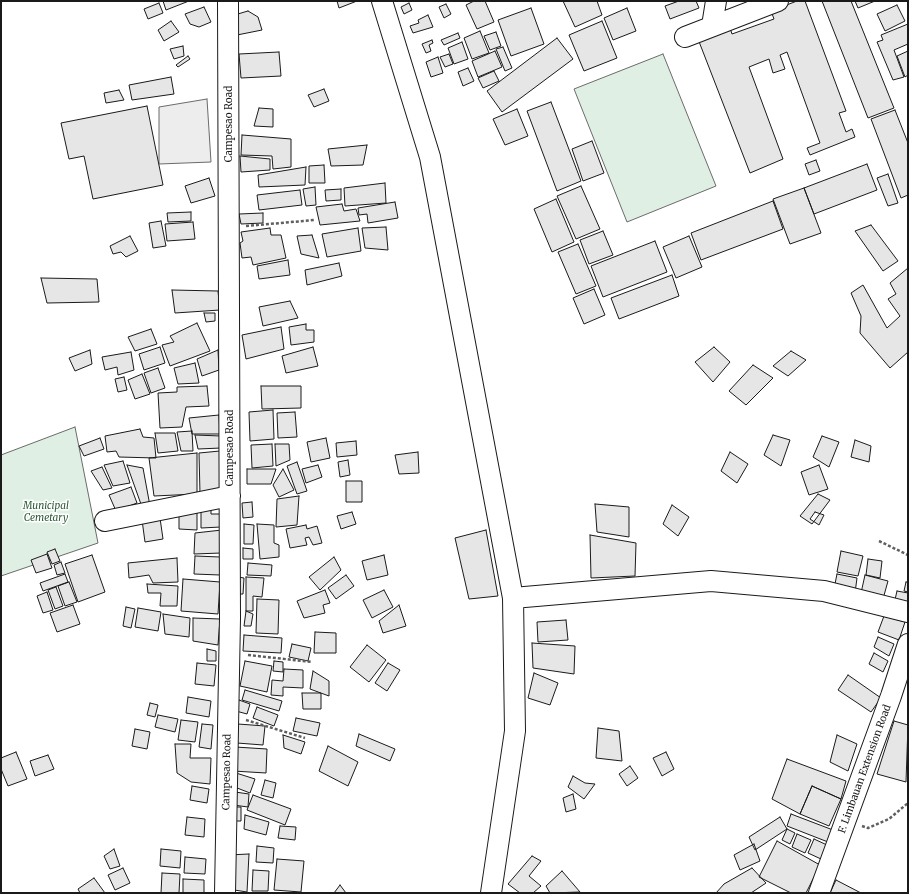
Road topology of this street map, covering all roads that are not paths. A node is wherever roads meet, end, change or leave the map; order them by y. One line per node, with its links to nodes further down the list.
1 (382, 1): 9 (street)
2 (716, 1): 5 (street)
3 (778, 1): 5 (street)
4 (230, 2): 7 (street, Campesao Road)
5 (712, 26): 6 (street)
6 (685, 37)
7 (230, 496): 8 (street); 12 (street, Campesao Road)
8 (105, 521)
9 (513, 598): 10 (street); 13 (street)
10 (908, 612)
11 (908, 644): 14 (street, F. Limbauan Extension Road)
12 (225, 893)
13 (491, 893)
14 (820, 893)

